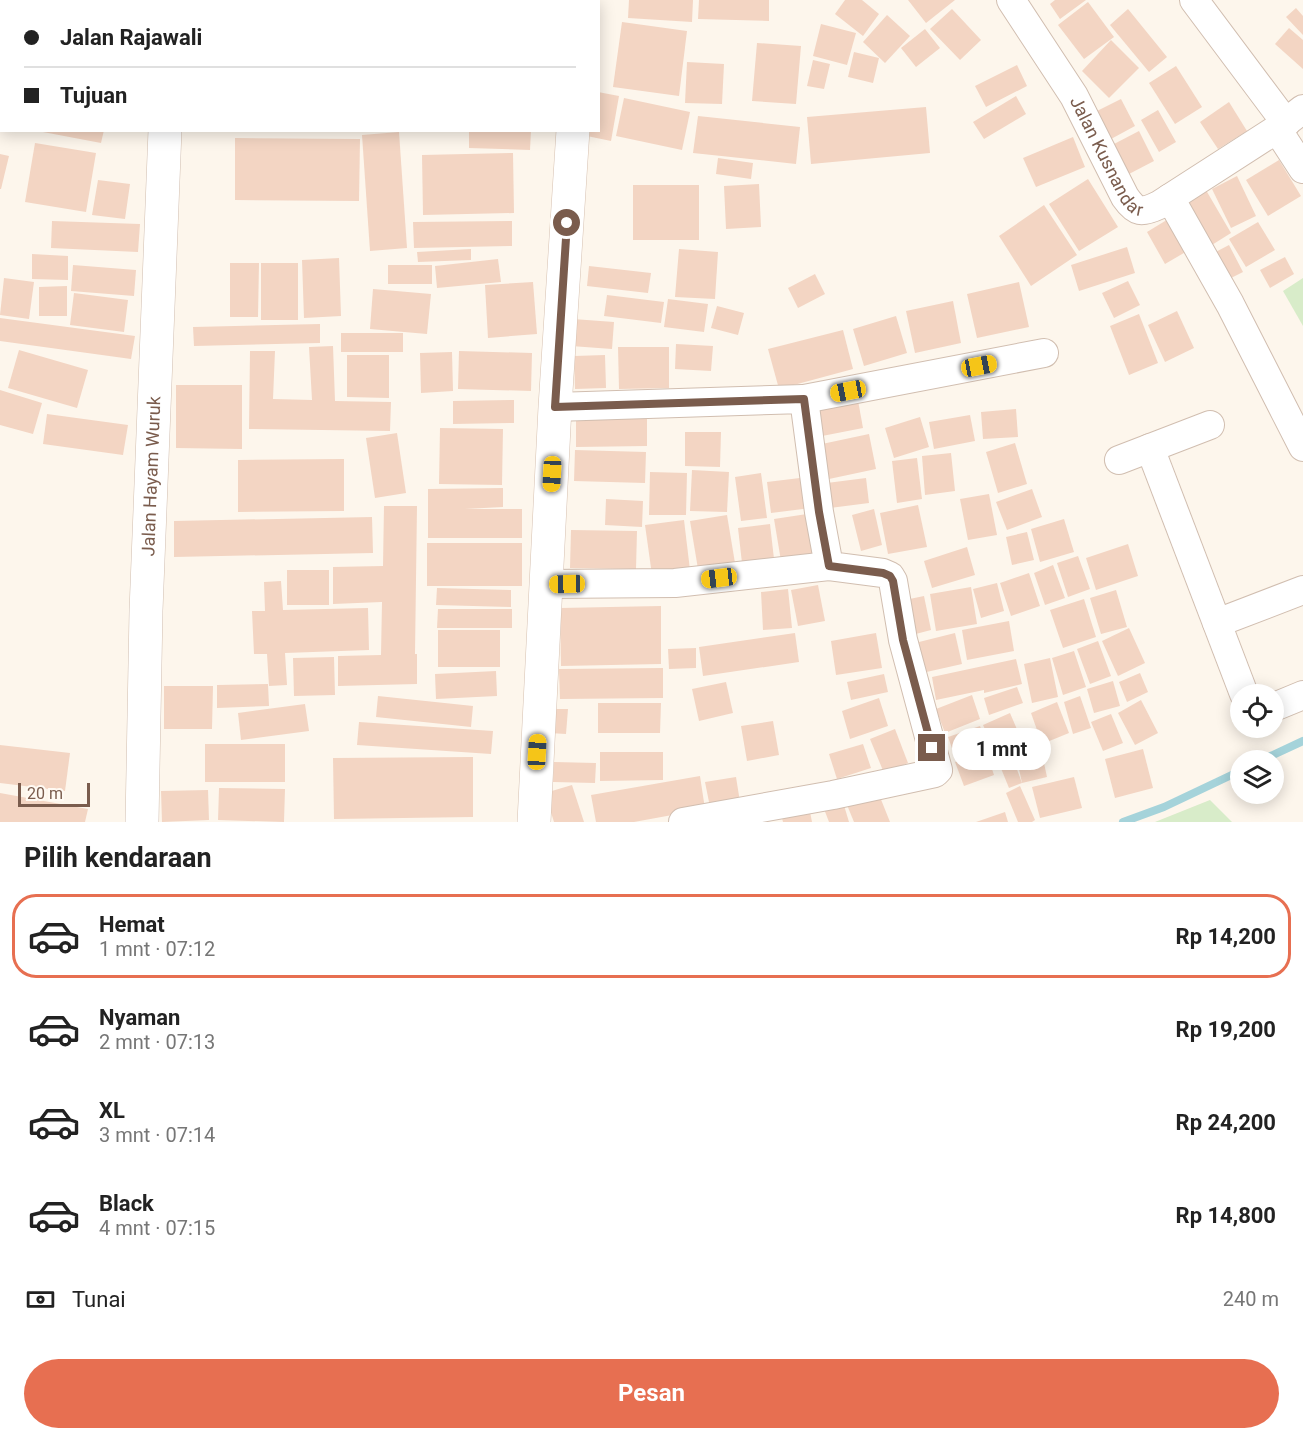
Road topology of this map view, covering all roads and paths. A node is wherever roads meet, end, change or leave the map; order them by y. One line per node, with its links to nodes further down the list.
1 (1011, 0): 7 (street, Jalan Kusnandar)
2 (1194, 0): 3 (street)
3 (1289, 120): 6 (street); 7 (street, Jalan Kusnandar)
4 (165, 132): 22 (main road, Jalan Hayam Wuruk)
5 (573, 132): 10 (main road)
6 (1303, 169)
7 (1170, 198): 12 (street)
8 (1044, 353): 9 (street)
9 (804, 399): 10 (street); 15 (street)
10 (555, 407): 16 (main road)
11 (1210, 424): 13 (street)
12 (1303, 447)
13 (1150, 448): 14 (street); 18 (street)
14 (1119, 460)
15 (829, 566): 16 (street); 24 (street)
16 (546, 584): 23 (main road)
17 (1303, 590): 18 (street)
18 (1217, 623): 19 (street)
19 (1241, 684)
20 (1303, 695): 21 (street)
21 (1284, 703)
22 (142, 822)
23 (534, 822)
24 (683, 822)

